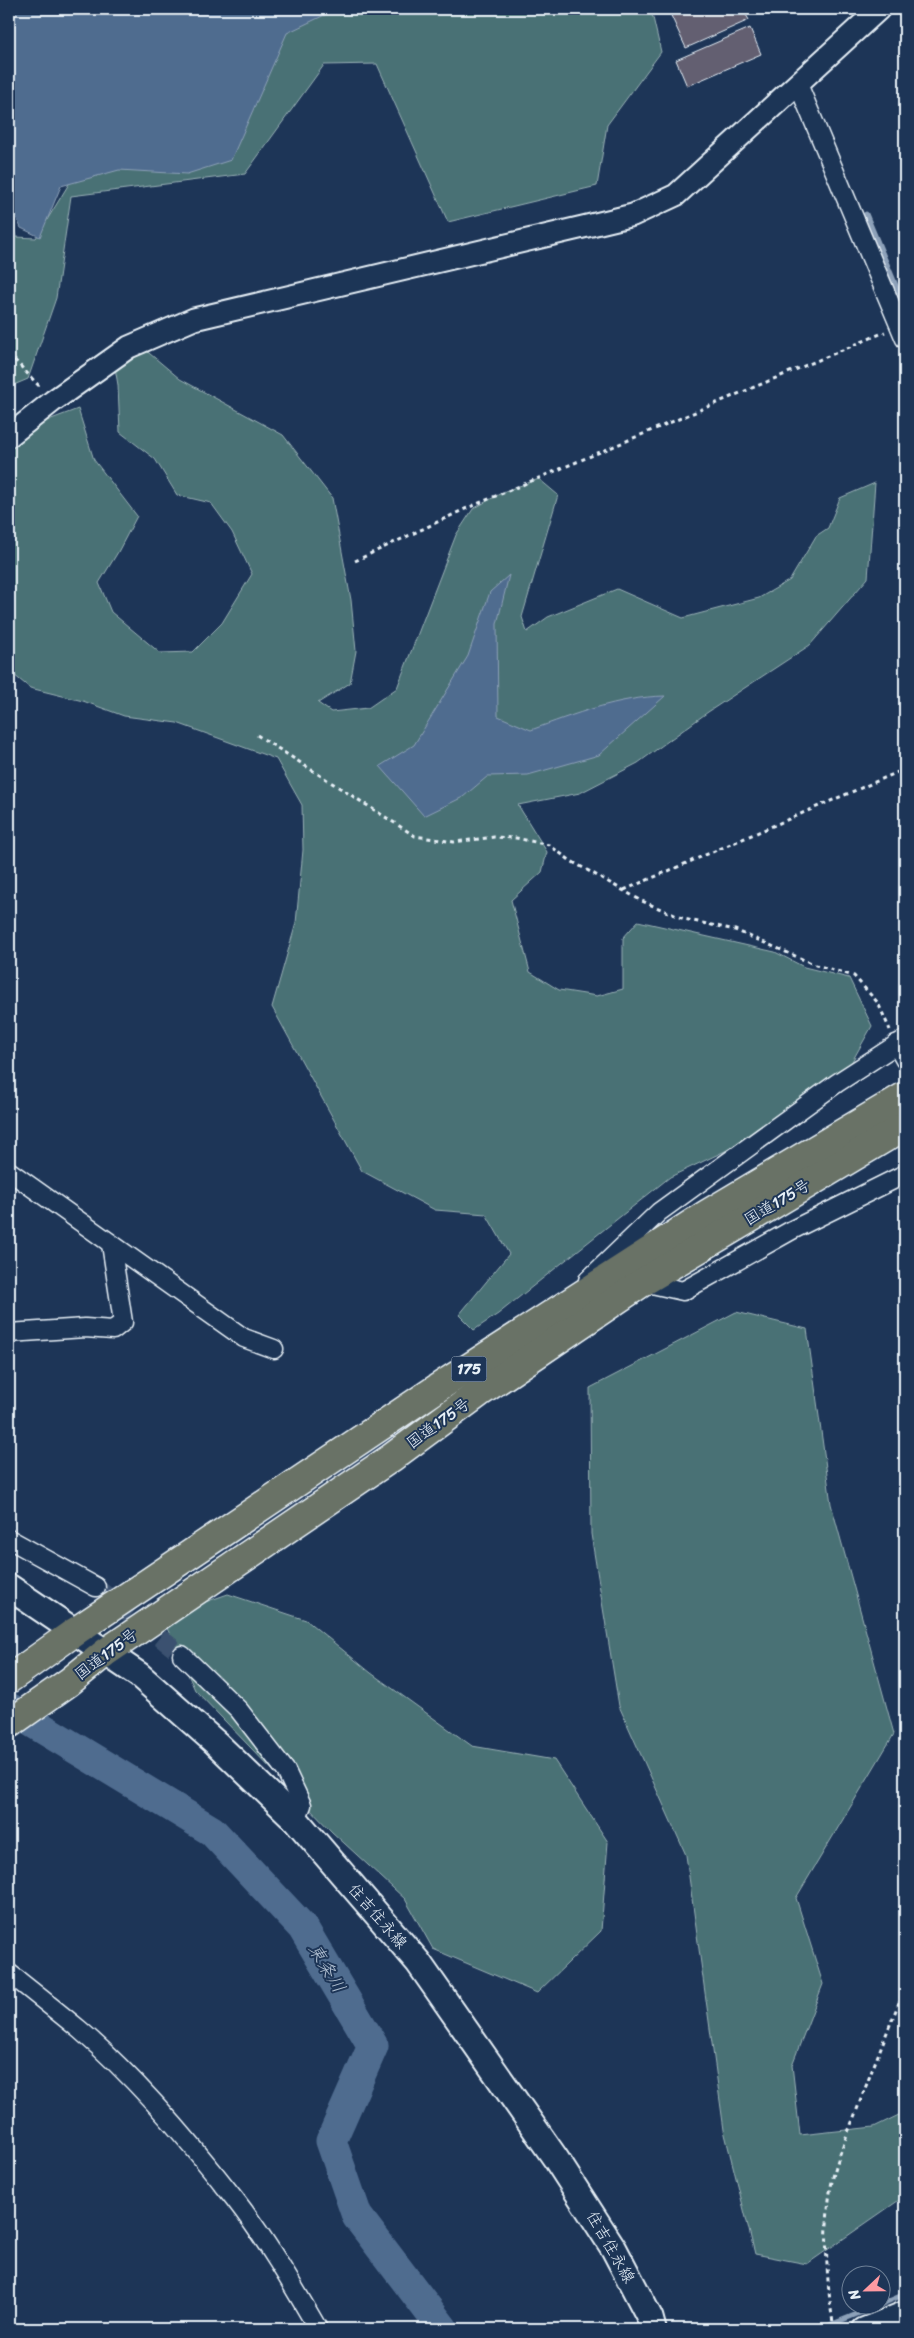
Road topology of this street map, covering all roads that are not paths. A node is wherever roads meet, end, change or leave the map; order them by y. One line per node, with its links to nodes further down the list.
1 (878, 9): 2 (street)
2 (798, 84): 3 (street); 4 (street)
3 (903, 332)
4 (9, 436)
5 (903, 1050): 12 (street)
6 (905, 1096): 12 (highway, 国道175号 / 175)
7 (905, 1126): 11 (highway, 国道175号 / 175)
8 (9, 1171): 10 (street)
9 (905, 1174): 11 (street)
10 (111, 1244): 13 (street); 14 (street)
11 (644, 1282): 19 (highway, 国道175号 / 175)
12 (546, 1320): 18 (highway, 国道175号 / 175)
13 (9, 1333)
14 (274, 1349)
15 (9, 1539): 17 (street)
16 (9, 1587): 18 (main road, 住吉住永線)
17 (96, 1587)
18 (76, 1631): 19 (main road, 住吉住永線); 21 (highway, 国道175号 / 175)
19 (106, 1652): 22 (highway, 国道175号 / 175); 23 (main road, 住吉住永線)
20 (182, 1655): 23 (street)
21 (9, 1679)
22 (9, 1724)
23 (296, 1820): 27 (main road, 住吉住永線)
24 (9, 1973): 26 (street)
25 (905, 2312): 28 (street)
26 (318, 2329)
27 (653, 2329)
28 (863, 2329)

